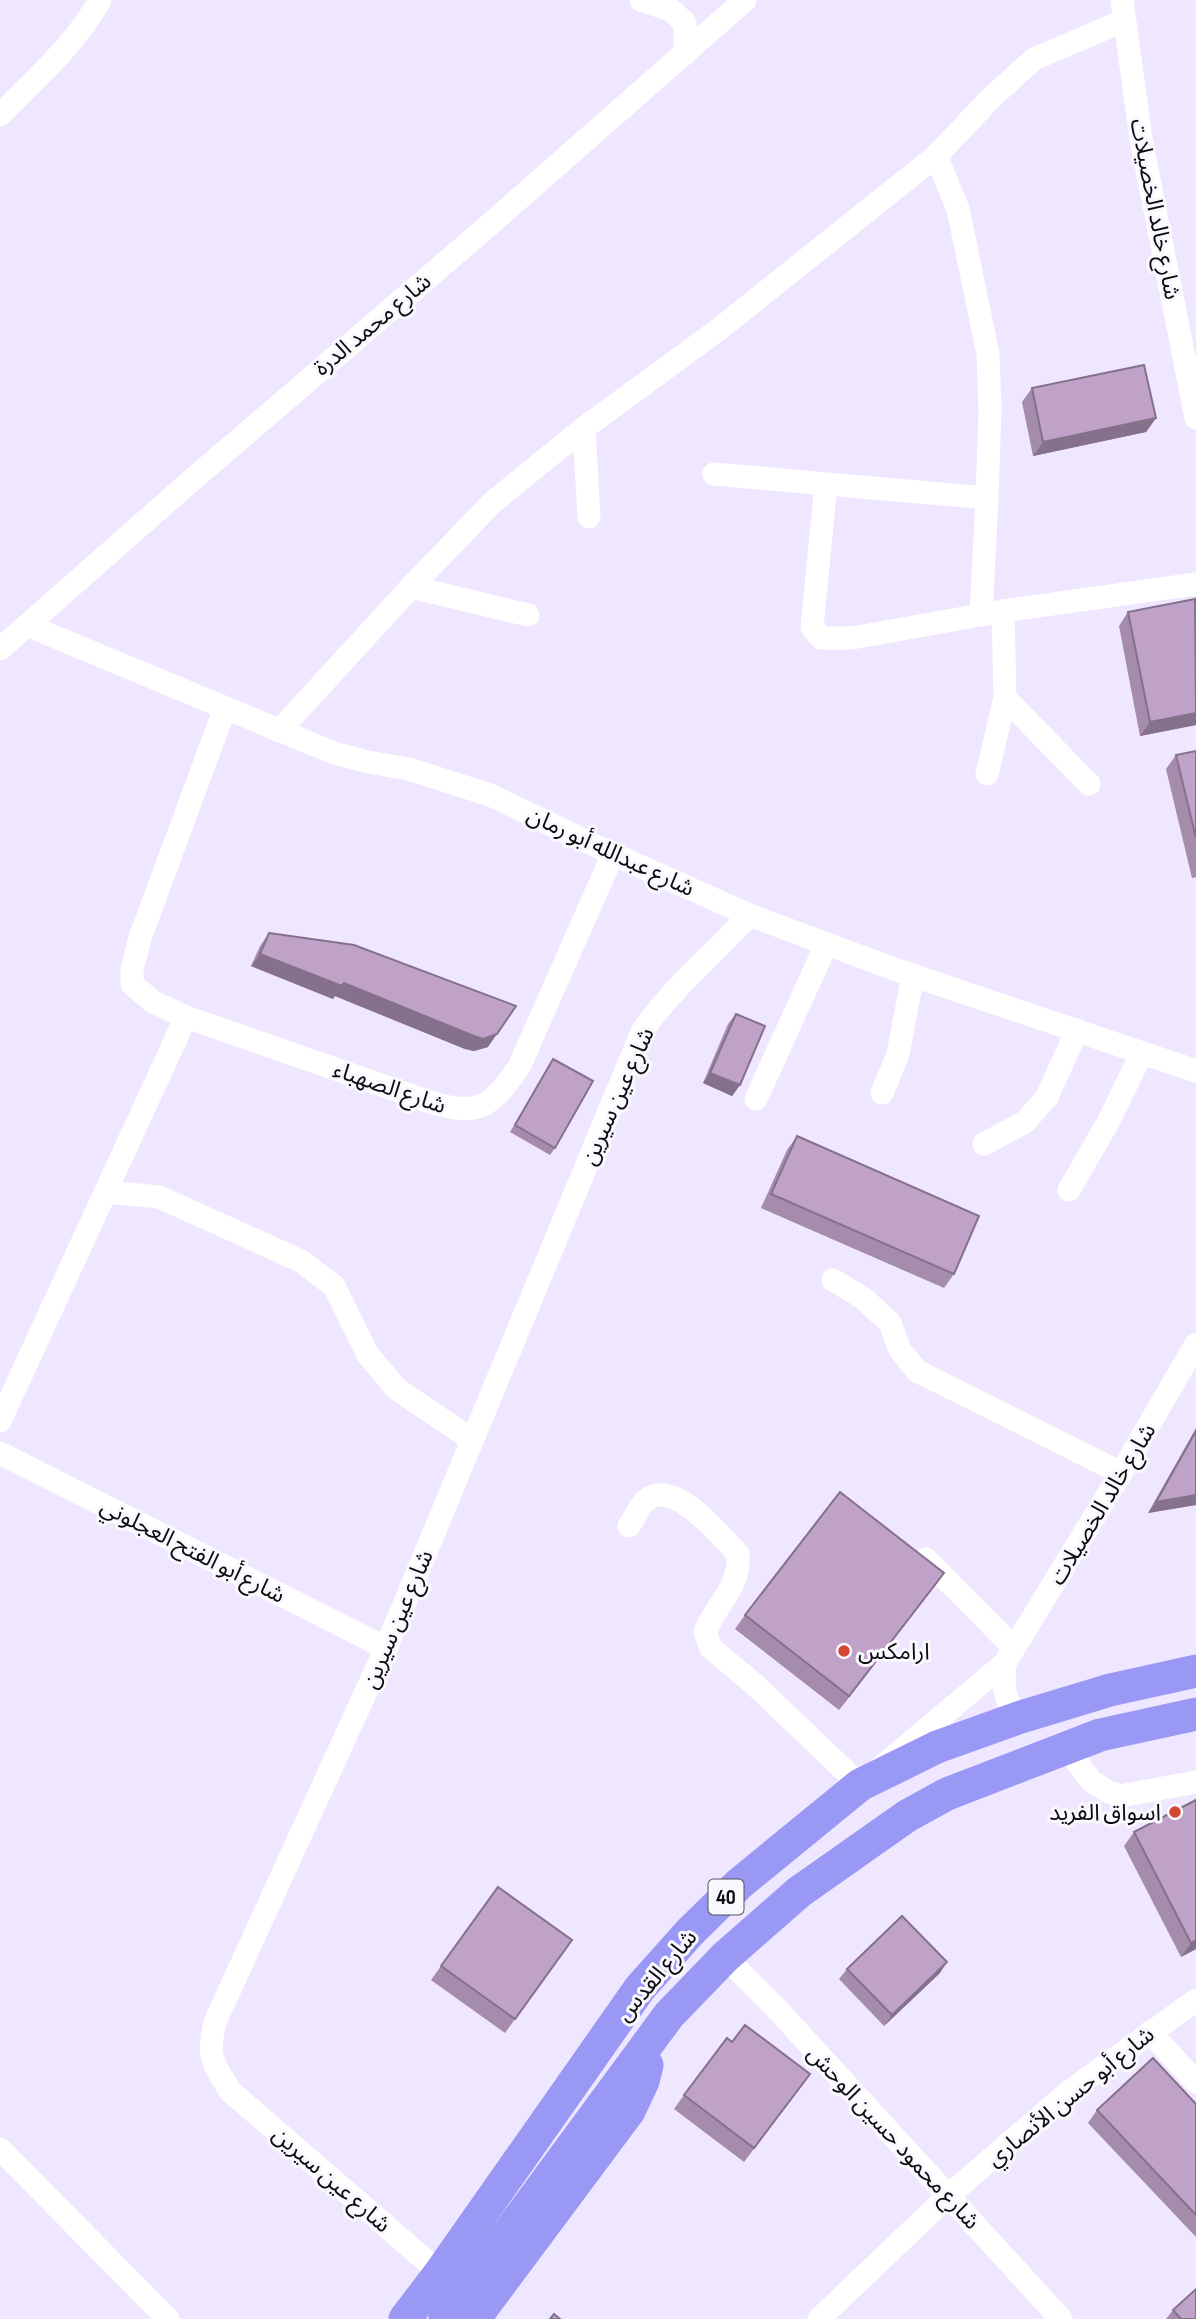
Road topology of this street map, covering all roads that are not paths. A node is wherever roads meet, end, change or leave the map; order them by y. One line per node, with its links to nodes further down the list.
1 (100, 0): 6 (street)
2 (641, 0): 5 (street)
3 (746, 0): 5 (street, شارع محمد الدرة)
4 (1122, 10): 7 (street); 8 (street, شارع خالد الخصيلات)
5 (685, 54): 18 (street, شارع محمد الدرة)
6 (0, 115)
7 (936, 156): 9 (street); 12 (street)
8 (1196, 418)
9 (584, 428): 13 (street); 15 (street)
10 (714, 474): 11 (street)
11 (826, 484): 12 (street); 16 (street)
12 (987, 498): 16 (street)
13 (589, 517)
14 (1196, 584): 16 (street)
15 (411, 586): 17 (street); 22 (street)
16 (992, 613): 20 (street)
17 (527, 615)
18 (29, 626): 19 (street, شارع محمد الدرة); 21 (street, شارع عبدالله أبو رمان)
19 (0, 649)
20 (1005, 698): 23 (street); 24 (street)
21 (225, 708): 22 (street, شارع عبدالله أبو رمان); 29 (street, شارع الصهباء)
22 (279, 731): 25 (street, شارع عبدالله أبو رمان)
23 (987, 774)
24 (1089, 784)
25 (613, 854): 26 (street, شارع عبدالله أبو رمان); 29 (street, شارع الصهباء)
26 (749, 915): 27 (street, شارع عبدالله أبو رمان); 41 (street, شارع عين سيرين)
27 (826, 945): 28 (street, شارع عبدالله أبو رمان); 34 (street)
28 (913, 975): 30 (street, شارع عبدالله أبو رمان); 33 (street)
29 (186, 1017): 37 (street)
30 (1077, 1030): 31 (street, شارع عبدالله أبو رمان); 35 (street)
31 (1142, 1053): 32 (street, شارع عبدالله أبو رمان); 36 (street)
32 (1196, 1071)
33 (882, 1093)
34 (756, 1099)
35 (984, 1144)
36 (1069, 1190)
37 (106, 1192): 40 (street); 41 (street)
38 (833, 1280): 43 (street)
39 (1196, 1344): 43 (street, شارع خالد الخصيلات)
40 (0, 1421)
41 (472, 1440): 46 (street, شارع عين سيرين)
42 (0, 1453): 46 (street, شارع أبو الفتح العجلوني)
43 (1121, 1473): 47 (street, شارع خالد الخصيلات)
44 (629, 1526): 53 (street)
45 (926, 1559): 47 (street)
46 (386, 1648): 61 (street, شارع عين سيرين)
47 (1010, 1655): 50 (street); 53 (street, شارع خالد الخصيلات)
48 (1196, 1671): 50 (highway, شارع القدس / 40)
49 (1196, 1714): 51 (highway, شارع القدس / 40)
50 (1018, 1718): 53 (highway, شارع القدس / 40)
51 (1066, 1747): 52 (street); 54 (highway, شارع القدس / 40)
52 (1196, 1782)
53 (860, 1785): 61 (highway, شارع القدس / 40)
54 (725, 1957): 57 (highway, شارع القدس / 40); 60 (street, شارع محمود حسين الوحش)
55 (1196, 2000): 56 (street, شارع أبو حسن الأنصاري)
56 (1150, 2032): 58 (street); 60 (street, شارع أبو حسن الأنصاري)
57 (652, 2039): 64 (highway, شارع القدس / 40); 65 (highway)
58 (1196, 2082)
59 (0, 2149): 62 (street)
60 (948, 2196): 66 (street, شارع أبو حسن الأنصاري); 67 (street, شارع محمود حسين الوحش)
61 (440, 2273): 63 (highway, شارع القدس / 40)
62 (168, 2319)
63 (405, 2319)
64 (445, 2319)
65 (474, 2319)
66 (819, 2319)
67 (1061, 2319)

